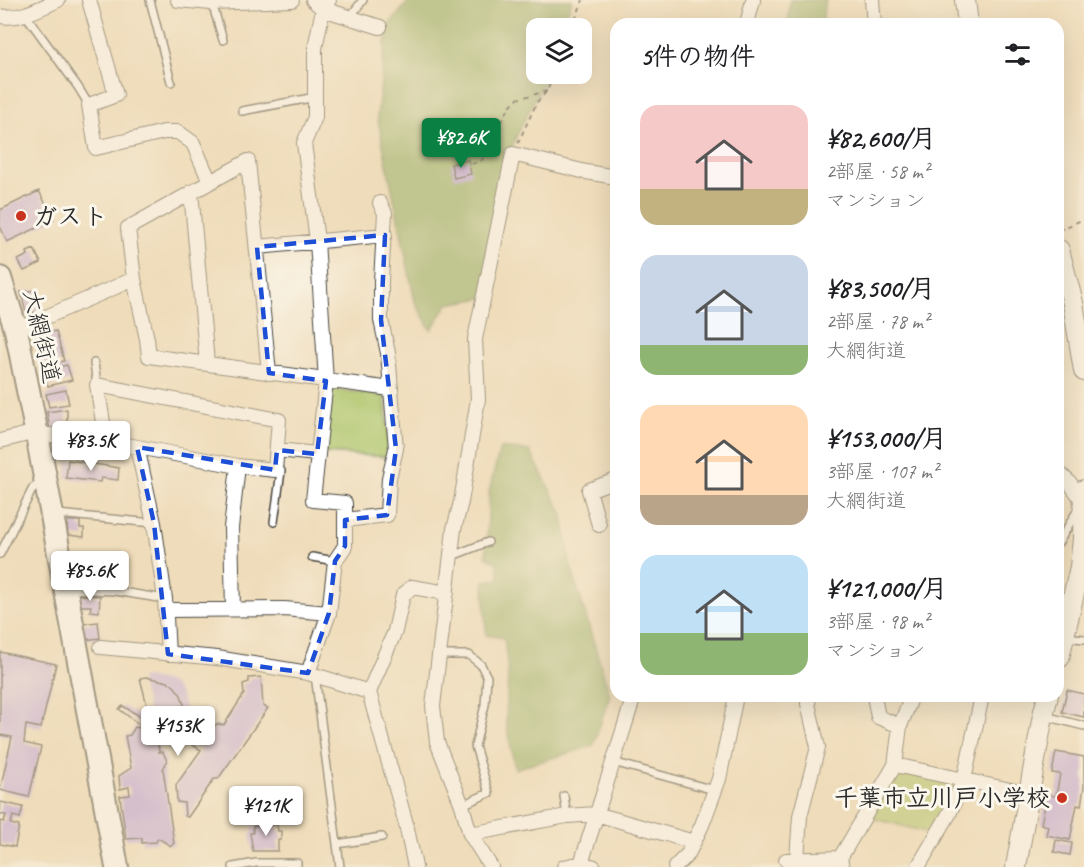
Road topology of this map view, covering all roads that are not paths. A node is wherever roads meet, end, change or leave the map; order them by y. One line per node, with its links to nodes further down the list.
1 (58, 0): 12 (street)
2 (89, 0): 22 (street)
3 (150, 0): 20 (lane)
4 (177, 0): 10 (street)
5 (292, 0): 10 (street)
6 (363, 0): 14 (lane)
7 (753, 0): 15 (street)
8 (872, 0): 16 (street)
9 (965, 0): 17 (street)
10 (212, 3): 19 (lane)
11 (322, 3): 14 (street); 21 (street)
12 (25, 14): 13 (street); 22 (lane)
13 (0, 16)
14 (350, 18): 18 (street)
15 (748, 18)
16 (874, 18)
17 (967, 18)
18 (380, 27)
19 (223, 40)
20 (171, 82)
21 (316, 97): 23 (lane); 29 (street)
22 (89, 105): 25 (street)
23 (242, 111)
24 (610, 176): 62 (street)
25 (210, 182): 26 (street); 30 (street)
26 (191, 192): 33 (street); 36 (street)
27 (380, 203): 28 (street)
28 (385, 235): 29 (street); 41 (street)
29 (317, 241): 30 (street); 39 (street)
30 (257, 247): 38 (street)
31 (1064, 270): 37 (street)
32 (0, 278): 34 (main road, 大網街道)
33 (134, 279): 34 (street); 36 (street)
34 (16, 330): 42 (main road, 大網街道)
35 (94, 363): 40 (lane)
36 (207, 363): 38 (street)
37 (1084, 370)
38 (269, 373): 39 (street)
39 (326, 381): 41 (street); 47 (street)
40 (97, 385): 44 (street); 46 (street)
41 (391, 389): 55 (street)
42 (36, 432): 43 (street); 44 (street); 51 (main road, 大網街道)
43 (0, 441)
44 (106, 441): 45 (street)
45 (137, 447): 48 (street); 57 (street)
46 (277, 450): 47 (street); 49 (street)
47 (317, 454): 55 (street)
48 (238, 466): 49 (street); 68 (street)
49 (275, 470): 56 (lane)
50 (1064, 478): 53 (street)
51 (45, 480): 54 (main road, 大網街道); 61 (lane)
52 (610, 482): 58 (street)
53 (1084, 498): 59 (lane); 70 (street)
54 (51, 513): 57 (lane); 65 (main road, 大網街道)
55 (345, 520): 64 (street)
56 (274, 522)
57 (154, 523): 67 (street)
58 (599, 525)
59 (1064, 533)
60 (488, 542): 62 (lane)
61 (0, 554)
62 (452, 555): 66 (street)
63 (312, 556): 64 (lane)
64 (335, 561): 69 (street)
65 (66, 589): 67 (lane); 101 (main road, 大網街道)
66 (447, 593): 73 (street); 75 (street)
67 (165, 605): 68 (street); 72 (street)
68 (233, 609): 69 (street)
69 (329, 613): 74 (street)
70 (1069, 632)
71 (101, 647): 72 (street)
72 (168, 654): 74 (street)
73 (438, 655): 92 (street); 92 (lane)
74 (312, 674): 75 (street); 98 (lane)
75 (369, 692): 105 (street)
76 (632, 702): 86 (street)
77 (735, 702): 89 (street)
78 (808, 702): 99 (street)
79 (875, 702): 84 (street)
80 (910, 702): 84 (street)
81 (981, 702): 88 (street)
82 (1046, 702): 83 (street)
83 (1043, 715): 85 (lane); 90 (street)
84 (900, 726): 87 (street)
85 (1084, 726)
86 (613, 762): 89 (lane); 93 (street)
87 (895, 765): 88 (street); 99 (street)
88 (964, 780): 90 (street); 109 (street)
89 (714, 790): 97 (street)
90 (1029, 794): 110 (street)
91 (564, 796): 94 (lane)
92 (462, 805): 95 (street)
93 (597, 814): 94 (street); 97 (street); 100 (street)
94 (567, 816): 95 (street)
95 (470, 834): 106 (street)
96 (382, 837): 98 (lane)
97 (694, 842): 108 (street)
98 (337, 844): 104 (lane)
99 (841, 863)
100 (585, 866): 107 (street)
101 (117, 867)
102 (233, 867): 103 (lane)
103 (297, 867)
104 (340, 867)
105 (415, 867)
106 (491, 867)
107 (564, 867)
108 (675, 867)
109 (918, 867)
110 (1016, 867)

